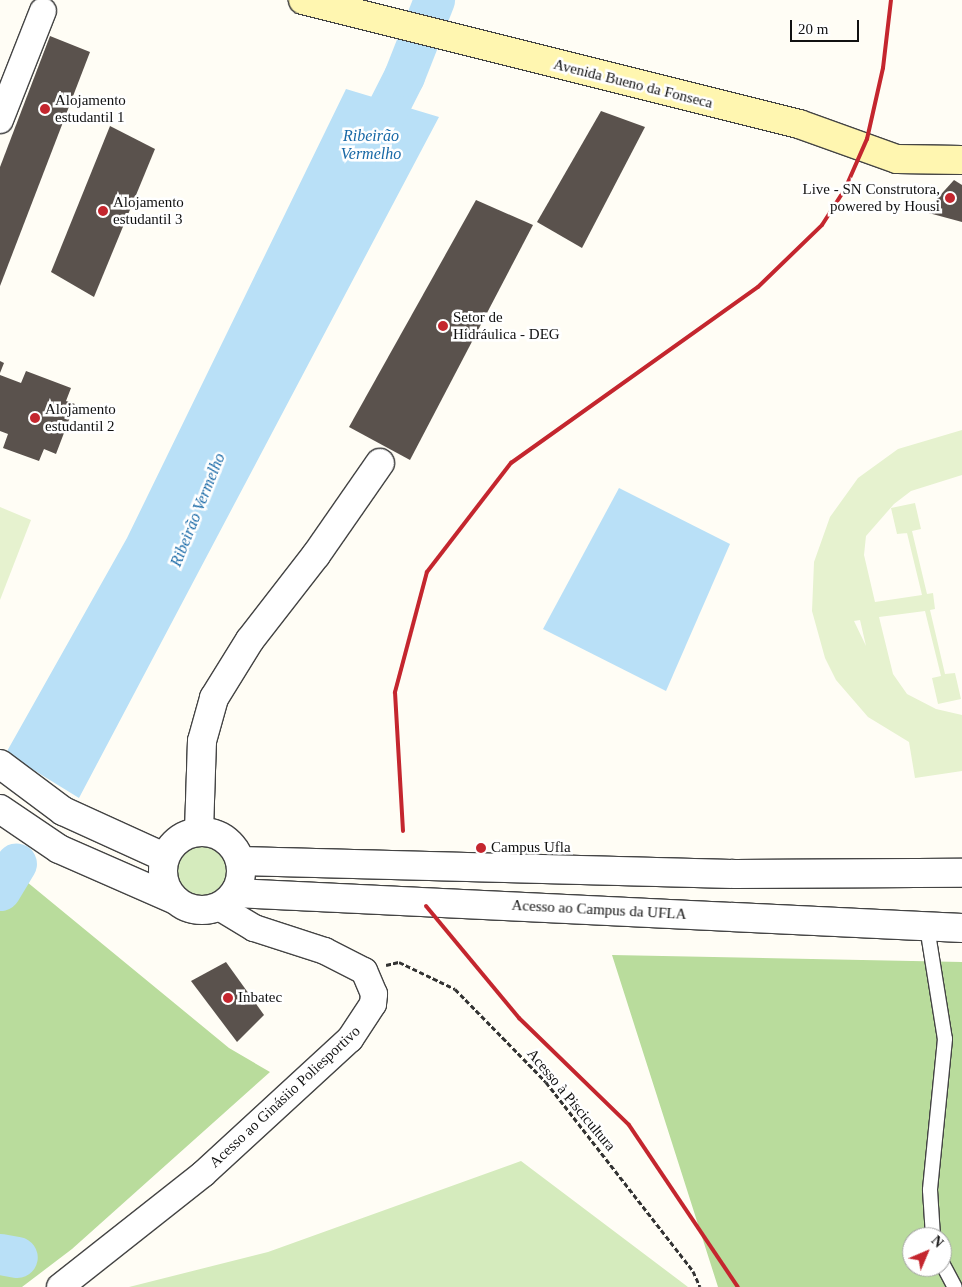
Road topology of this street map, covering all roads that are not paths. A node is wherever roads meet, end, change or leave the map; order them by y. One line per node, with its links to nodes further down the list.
1 (303, 0): 4 (main road, Avenida Bueno da Fonseca)
2 (43, 11): 3 (street)
3 (0, 120)
4 (962, 160)
5 (380, 463): 8 (street)
6 (0, 764): 9 (street)
7 (0, 809): 12 (street)
8 (199, 831): 9 (street); 10 (street)
9 (164, 858): 12 (street)
10 (240, 860): 11 (street); 13 (street)
11 (962, 873)
12 (175, 900): 13 (street)
13 (227, 900): 14 (street, Acesso ao Campus da UFLA); 17 (street, Acesso ao Ginásiio Poliesportivo)
14 (927, 927): 15 (street, Acesso ao Campus da UFLA); 16 (lane)
15 (962, 928)
16 (932, 1227)
17 (60, 1287)

